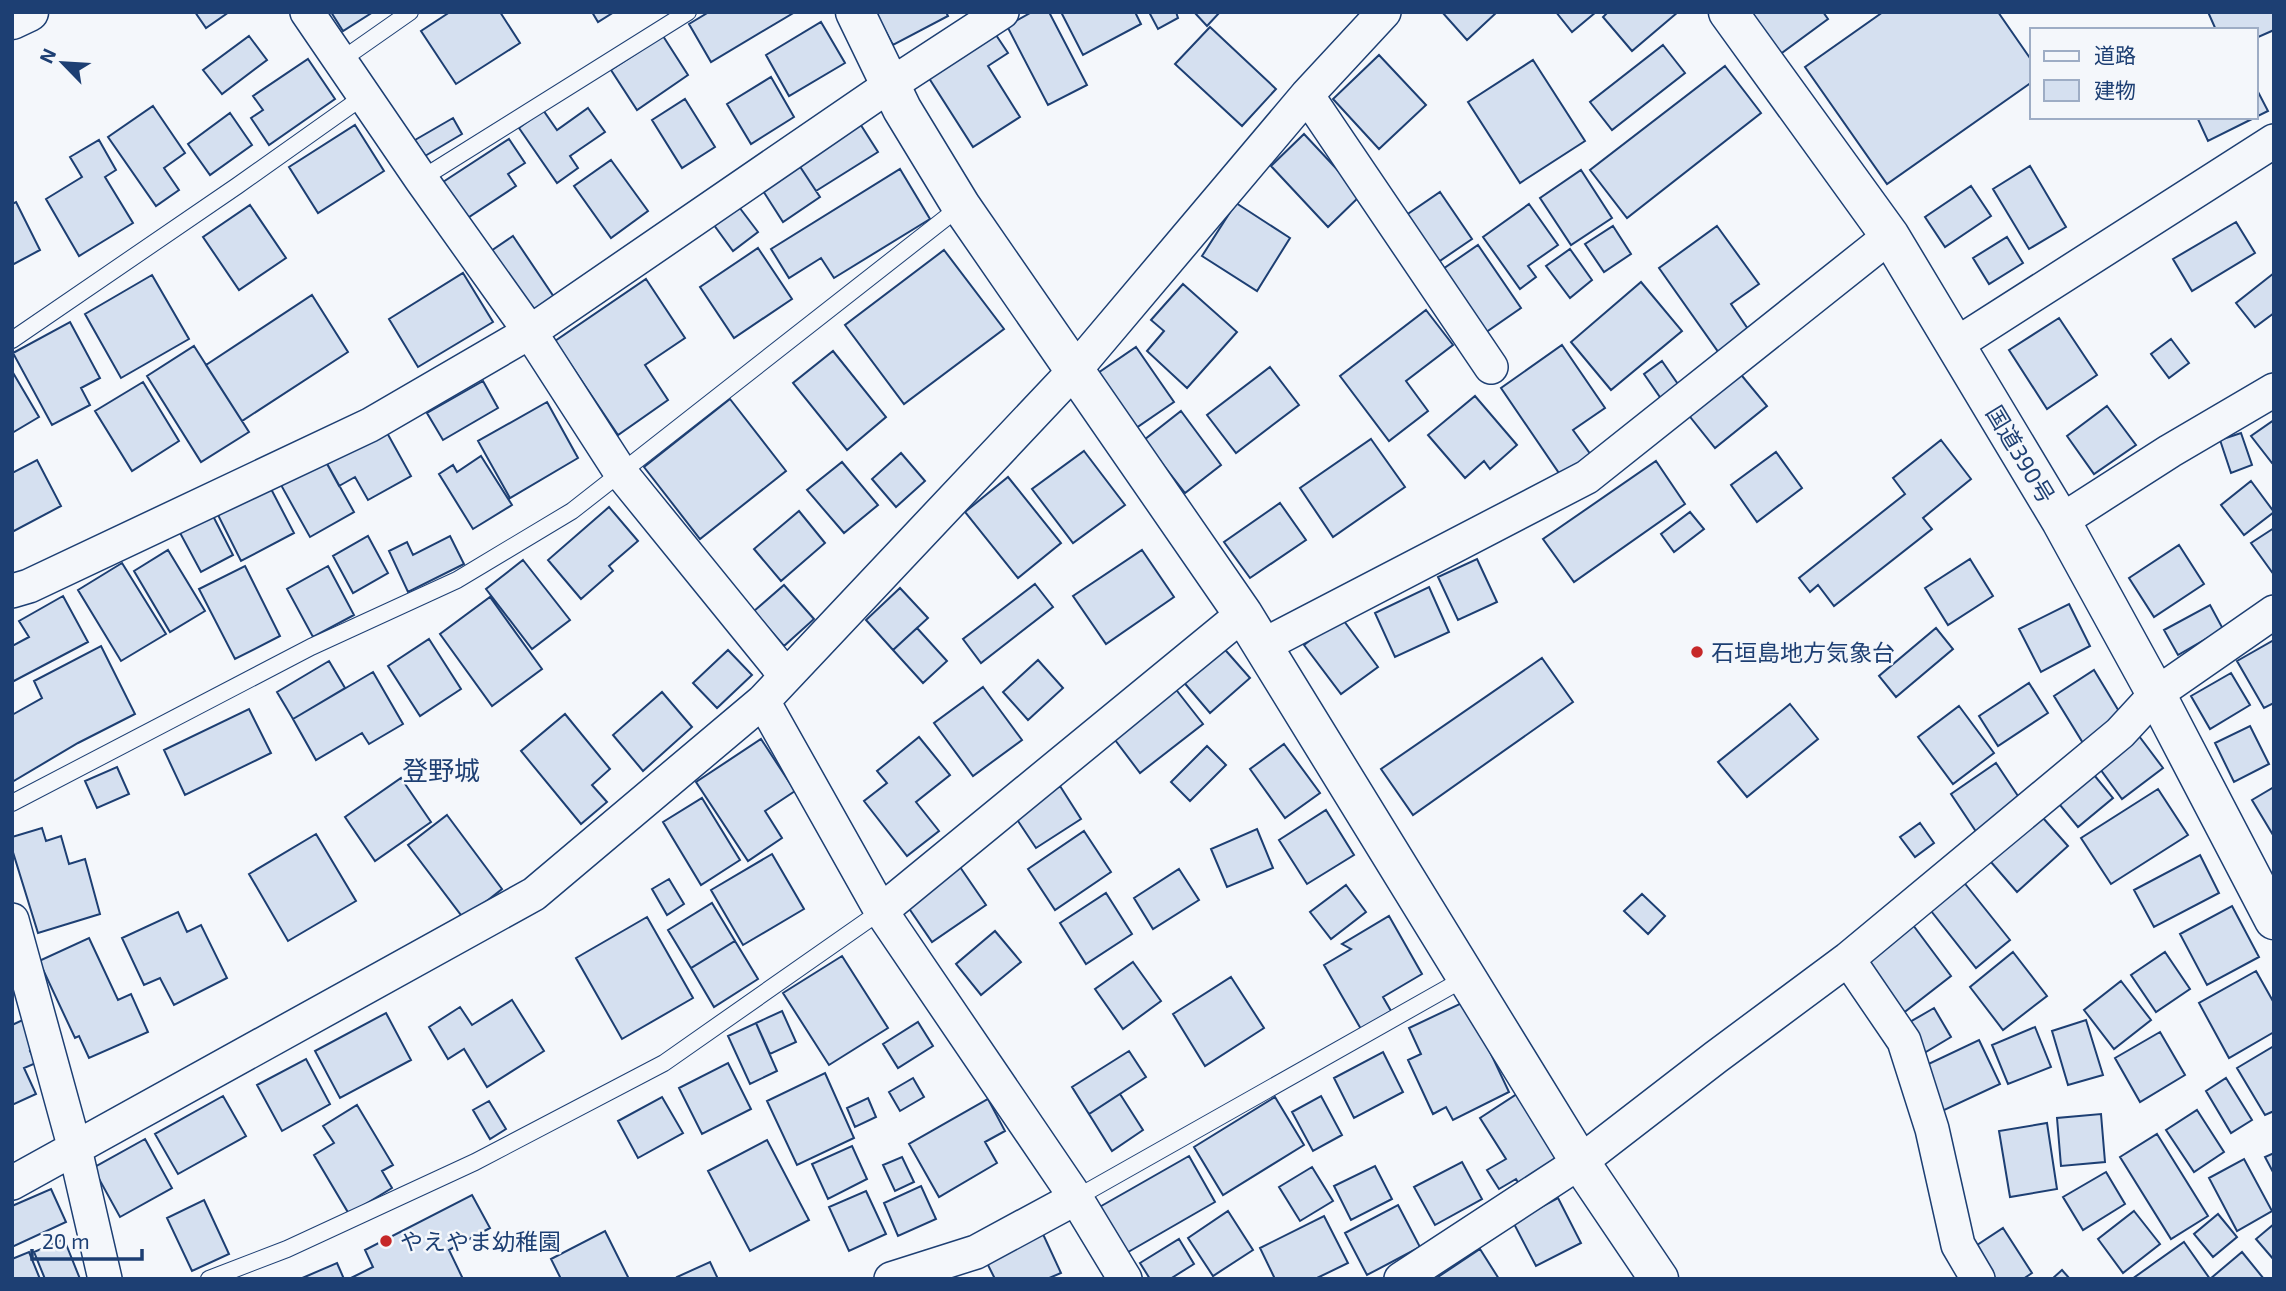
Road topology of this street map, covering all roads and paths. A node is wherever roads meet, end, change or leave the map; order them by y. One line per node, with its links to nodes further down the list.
1 (29, 12): 9 (main road)
2 (307, 12): 10 (street)
3 (410, 12): 10 (lane)
4 (688, 12): 15 (lane)
5 (855, 12): 11 (main road)
6 (1002, 12): 11 (street)
7 (1384, 12): 12 (street)
8 (1728, 12): 17 (main road, 国道390号)
9 (12, 20)
10 (340, 61): 13 (street)
11 (890, 85): 16 (main road); 18 (street)
12 (1307, 95): 21 (street); 22 (street)
13 (364, 96): 15 (street); 19 (lane)
14 (2274, 141): 20 (street)
15 (421, 179): 18 (street)
16 (961, 206): 22 (main road); 24 (lane)
17 (1889, 236): 20 (main road, 国道390号); 29 (street)
18 (530, 332): 24 (street); 26 (street)
19 (12, 340)
20 (1955, 345): 25 (main road, 国道390号)
21 (1491, 367)
22 (1074, 371): 28 (main road); 30 (street)
23 (2274, 390): 25 (street)
24 (621, 473): 30 (street); 33 (lane)
25 (2061, 521): 31 (main road, 国道390号)
26 (12, 591)
27 (2274, 612): 31 (street)
28 (1243, 614): 29 (main road); 34 (street)
29 (1264, 645): 38 (main road)
30 (786, 676): 32 (street)
31 (2156, 694): 36 (main road, 国道390号); 37 (street)
32 (762, 701): 34 (street); 40 (street)
33 (12, 803)
34 (881, 911): 43 (street); 45 (lane)
35 (12, 920): 39 (street)
36 (2274, 920)
37 (1848, 959): 41 (street); 50 (street)
38 (1467, 977): 41 (main road); 43 (lane)
39 (21, 988): 40 (street)
40 (75, 1149): 42 (street); 44 (street)
41 (1580, 1162): 48 (street); 49 (main road)
42 (12, 1183)
43 (1076, 1198): 46 (street); 47 (street)
44 (105, 1279)
45 (209, 1279)
46 (891, 1279)
47 (1125, 1279)
48 (1401, 1279)
49 (1660, 1279)
50 (1978, 1279)

